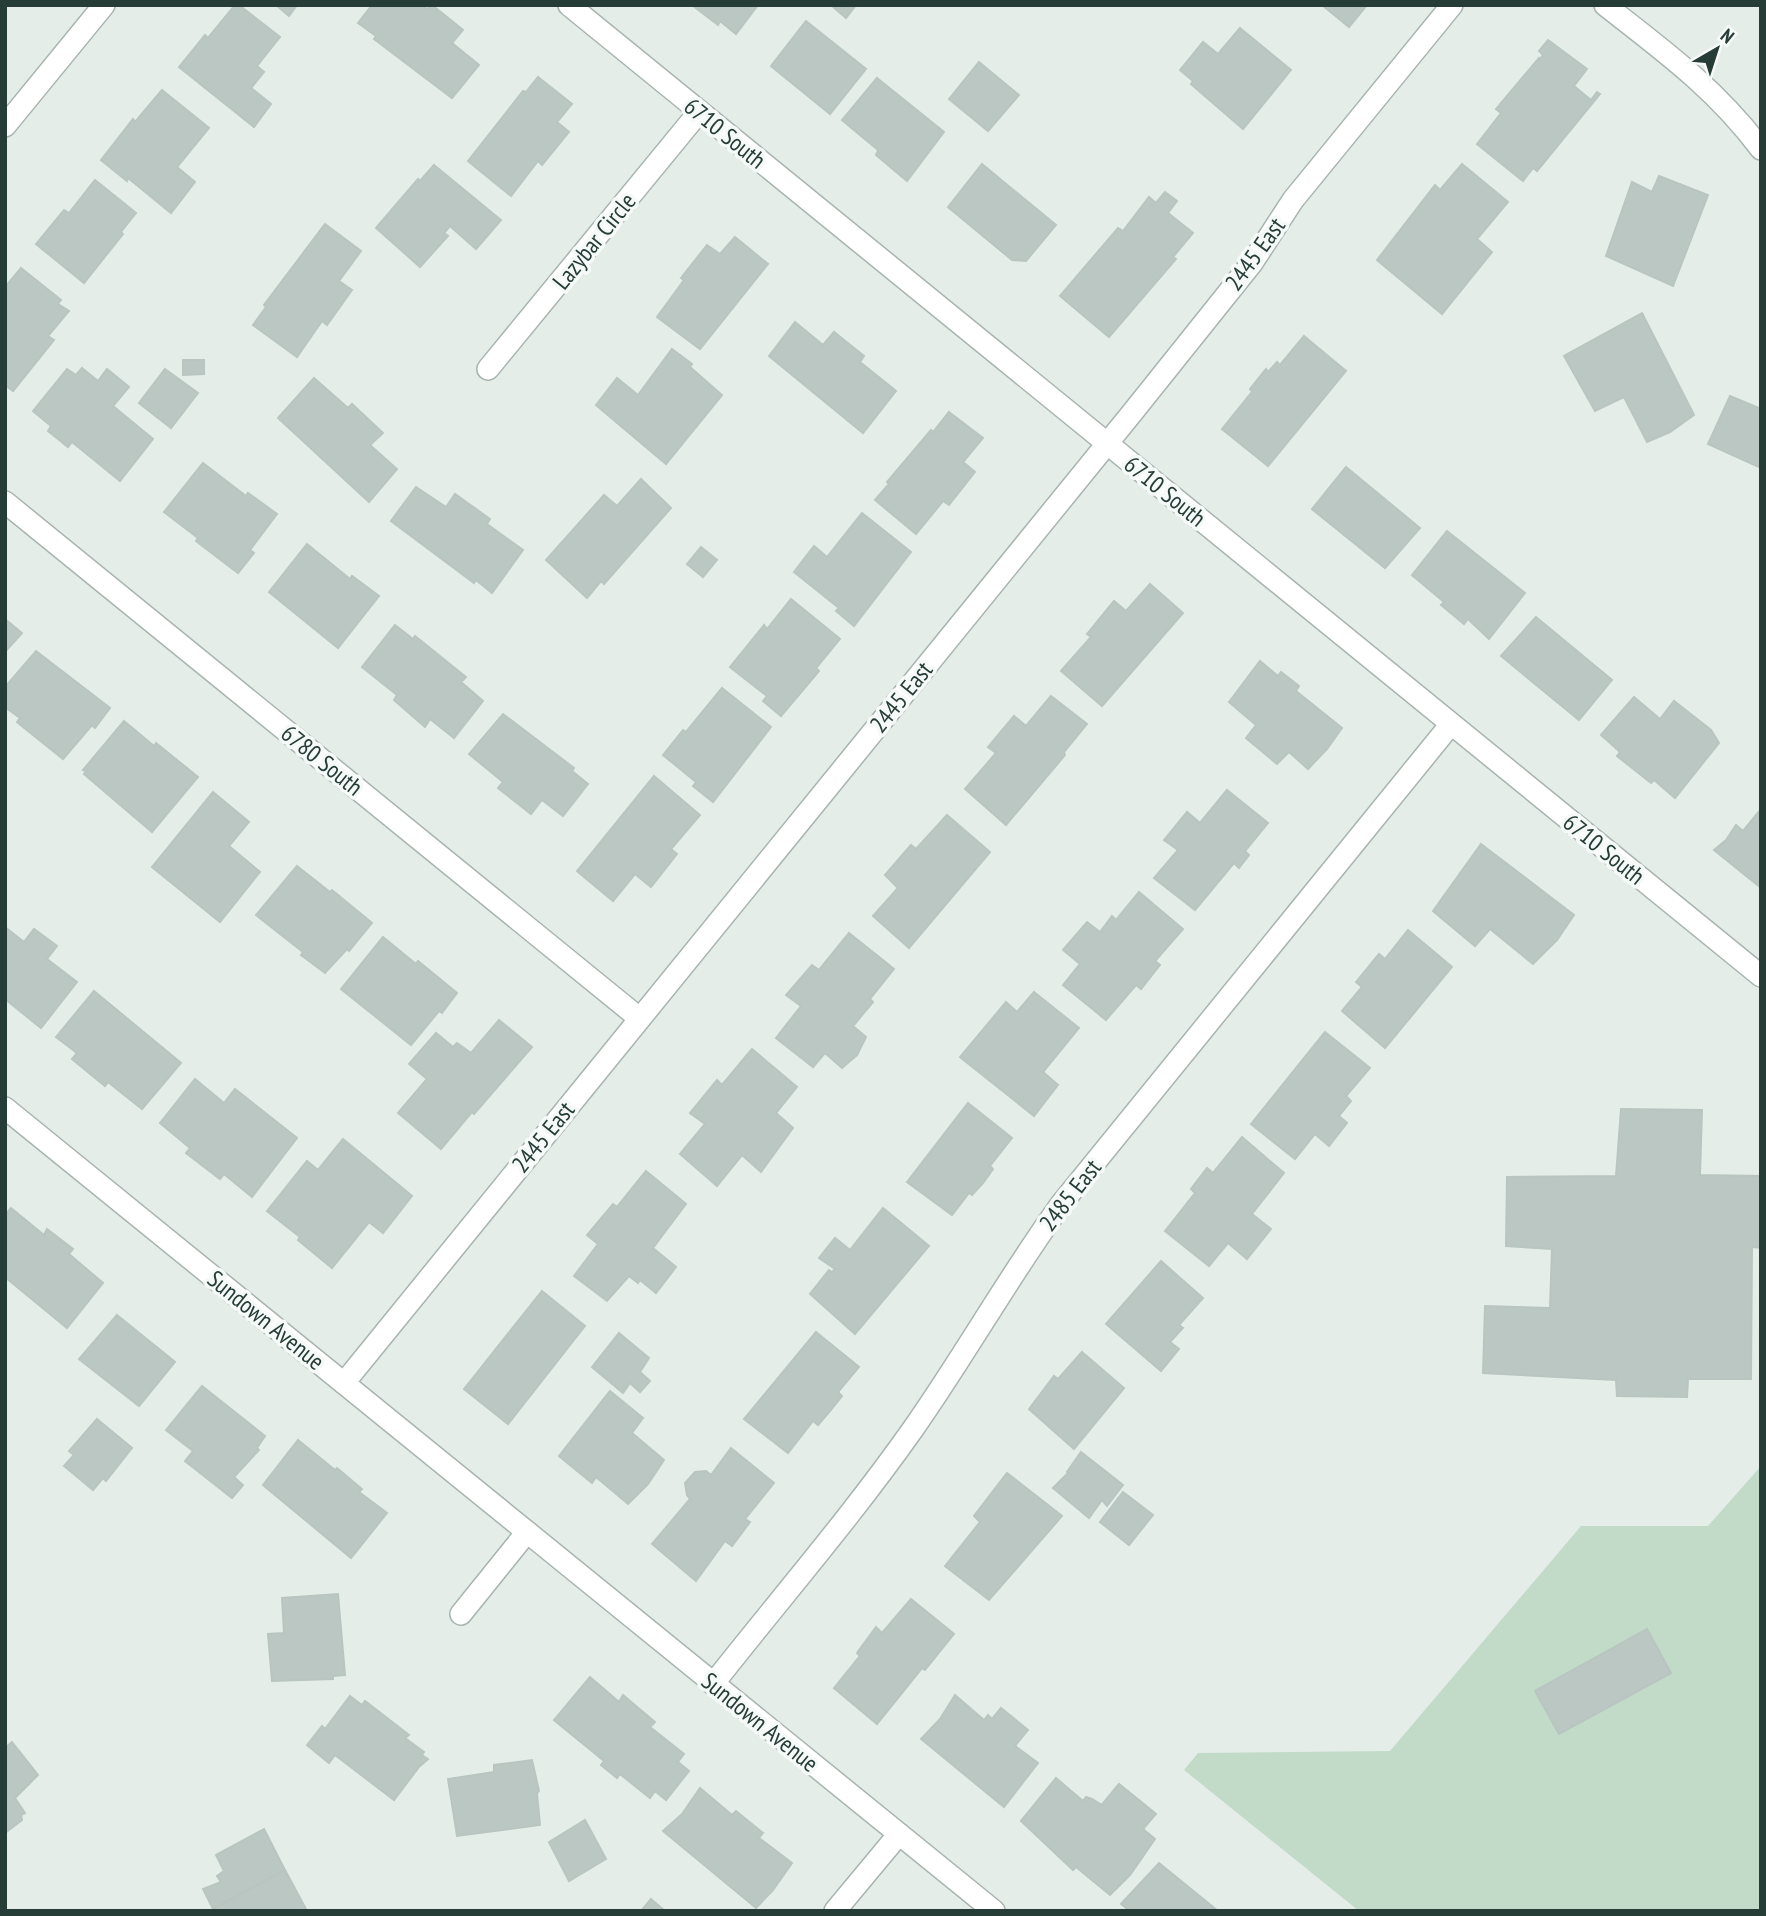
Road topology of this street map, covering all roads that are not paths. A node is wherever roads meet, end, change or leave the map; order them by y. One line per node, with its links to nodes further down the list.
1 (104, 5): 6 (street)
2 (569, 5): 5 (street, 6710 South)
3 (1452, 5): 9 (street, 2445 East)
4 (1605, 5): 7 (street)
5 (699, 112): 8 (street, Lazybar Circle); 9 (street, 6710 South)
6 (5, 126)
7 (1761, 149)
8 (488, 369)
9 (1107, 444): 11 (street, 6710 South); 13 (street, 2445 East)
10 (5, 502): 13 (street, 6780 South)
11 (1451, 724): 12 (street, 6710 South); 18 (street, 2485 East)
12 (1761, 976)
13 (639, 1018): 15 (street, 2445 East)
14 (5, 1108): 15 (street, Sundown Avenue)
15 (344, 1383): 16 (street, Sundown Avenue)
16 (527, 1532): 17 (street); 18 (street, Sundown Avenue)
17 (461, 1614)
18 (713, 1684): 19 (street, Sundown Avenue)
19 (899, 1834): 20 (street); 21 (street, Sundown Avenue)
20 (835, 1911)
21 (993, 1911)

